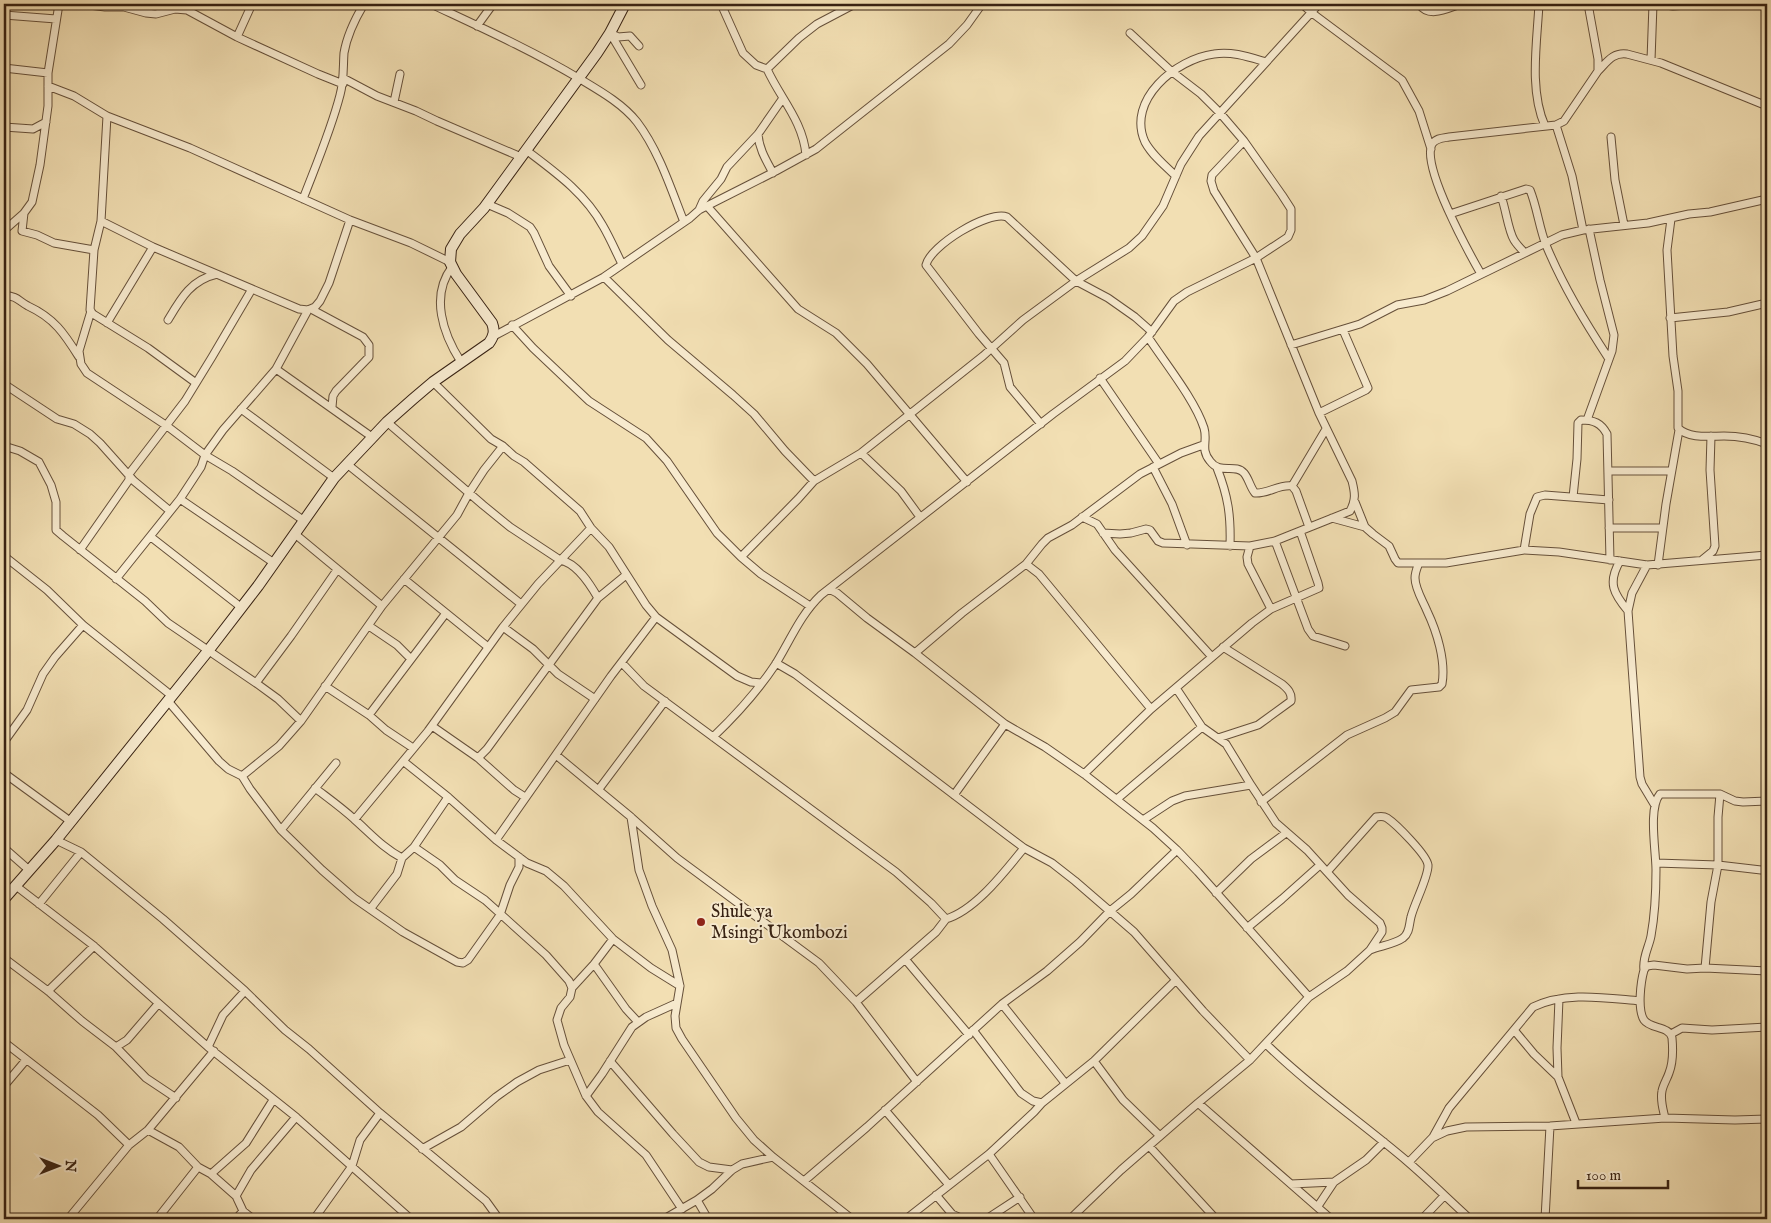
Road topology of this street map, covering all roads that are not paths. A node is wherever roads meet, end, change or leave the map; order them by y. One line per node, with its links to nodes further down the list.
1 (59, 4): 23 (street)
2 (82, 4): 27 (street)
3 (252, 4): 27 (street)
4 (364, 4): 38 (street)
5 (431, 4): 24 (street)
6 (493, 4): 24 (street)
7 (625, 4): 25 (street)
8 (721, 4): 32 (street)
9 (855, 4): 32 (street)
10 (982, 4): 55 (street)
11 (1302, 4): 21 (street)
12 (1319, 4): 21 (street)
13 (1419, 4): 14 (street)
14 (1461, 4)
15 (1539, 4): 48 (street)
16 (1588, 4): 34 (street)
17 (1654, 4): 29 (street)
18 (1658, 4): 20 (street)
19 (1703, 4): 20 (street)
20 (1673, 5)
21 (1312, 13): 30 (street); 53 (street)
22 (4, 15): 23 (street)
23 (56, 19): 35 (street)
24 (477, 26): 37 (street)
25 (610, 33): 28 (street); 37 (street); 39 (street)
26 (1130, 33): 33 (street)
27 (237, 37): 38 (street)
28 (639, 46)
29 (1651, 60): 34 (street); 43 (street)
30 (1266, 62): 33 (street); 44 (street)
31 (4, 68): 35 (street)
32 (767, 69): 41 (street)
33 (1171, 71): 44 (street); 57 (street)
34 (1598, 71): 47 (street)
35 (48, 73): 40 (street)
36 (400, 74): 42 (street)
37 (578, 78): 54 (street); 69 (street)
38 (343, 81): 42 (street); 59 (street)
39 (641, 85)
40 (48, 86): 45 (street); 46 (street)
41 (783, 98): 50 (street); 55 (street)
42 (394, 102): 54 (street)
43 (1767, 106)
44 (1220, 113): 52 (street); 57 (street)
45 (107, 116): 59 (street); 68 (street)
46 (46, 122): 49 (street); 64 (street)
47 (1556, 125): 48 (street); 72 (street)
48 (1545, 126): 53 (street)
49 (4, 127)
50 (758, 134): 56 (street); 63 (street)
51 (1611, 137): 70 (street)
52 (1244, 141): 78 (street); 78 (street)
53 (1431, 149): 65 (street)
54 (523, 153): 61 (street); 80 (street)
55 (806, 156): 56 (street)
56 (773, 173): 62 (street)
57 (1176, 176): 84 (street)
58 (1501, 196): 65 (street); 74 (street); 77 (street)
59 (303, 199): 67 (street)
60 (1767, 199): 66 (street)
61 (487, 204): 79 (street); 87 (street)
62 (707, 206): 63 (street); 111 (street)
63 (699, 210): 69 (street)
64 (24, 213): 71 (street); 73 (street)
65 (1450, 214): 82 (street)
66 (1671, 219): 70 (street); 91 (street)
67 (350, 220): 79 (street); 89 (street)
68 (101, 221): 75 (street); 76 (street)
69 (684, 222): 80 (street)
70 (1624, 226): 72 (street)
71 (5, 228): 73 (street)
72 (1586, 230): 74 (street); 101 (street)
73 (22, 231): 76 (street)
74 (1545, 243): 77 (street); 101 (street)
75 (153, 247): 81 (street); 93 (street)
76 (94, 250): 90 (street)
77 (1525, 253): 82 (street)
78 (1256, 258): 96 (street); 98 (street)
79 (451, 264): 97 (street); 102 (street)
80 (622, 264): 83 (street)
81 (217, 274): 85 (street); 92 (street)
82 (1481, 274): 95 (street)
83 (604, 277): 87 (street); 133 (street)
84 (1076, 281): 96 (street); 99 (street); 99 (street)
85 (252, 289): 89 (street); 106 (street)
86 (4, 295): 100 (street)
87 (571, 296): 94 (street)
88 (1767, 303): 91 (street)
89 (310, 309): 103 (street); 108 (street)
90 (91, 311): 93 (street); 100 (street)
91 (1670, 318): 117 (street)
92 (168, 320)
93 (107, 323): 106 (street)
94 (512, 325): 97 (street); 164 (street)
95 (1343, 330): 98 (street); 110 (street)
96 (1150, 334): 104 (street); 121 (street)
97 (494, 336): 102 (street)
98 (1291, 345): 110 (street)
99 (992, 347): 111 (street); 114 (street)
100 (79, 357): 115 (street)
101 (1609, 359): 112 (street)
102 (461, 362): 105 (street)
103 (276, 369): 108 (street); 109 (street)
104 (1100, 378): 114 (street); 127 (street)
105 (433, 382): 113 (street); 123 (street)
106 (196, 383): 115 (street)
107 (4, 384): 131 (street)
108 (332, 407): 119 (street)
109 (241, 409): 125 (street); 132 (street)
110 (1319, 413): 116 (street)
111 (911, 415): 124 (street); 134 (street)
112 (1587, 420): 129 (street); 137 (street)
113 (387, 422): 119 (street); 136 (street)
114 (1041, 424): 134 (street)
115 (167, 426): 125 (street); 131 (street)
116 (1326, 429): 135 (street); 140 (street)
117 (1679, 430): 118 (street); 130 (street)
118 (1711, 436): 120 (street); 167 (street)
119 (372, 437): 126 (street)
120 (1767, 444)
121 (1203, 445): 127 (street); 128 (street)
122 (4, 446): 160 (street)
123 (504, 446): 136 (street); 148 (street)
124 (862, 453): 133 (street); 142 (street)
125 (205, 455): 138 (street); 145 (street)
126 (348, 464): 132 (street); 155 (street)
127 (1156, 466): 143 (street); 157 (street)
128 (1217, 468): 135 (street); 158 (street)
129 (1608, 471): 130 (street); 139 (street)
130 (1671, 471): 150 (street)
131 (129, 474): 141 (street); 160 (street)
132 (334, 478): 145 (street)
133 (814, 481): 164 (street)
134 (967, 482): 142 (street)
135 (1292, 486): 146 (street)
136 (469, 492): 155 (street); 165 (street)
137 (1573, 497): 139 (street); 161 (street)
138 (180, 499): 141 (street); 169 (street)
139 (1609, 500): 149 (street)
140 (1355, 502): 144 (street); 147 (street)
141 (170, 511): 154 (street)
142 (920, 517): 178 (street)
143 (1082, 517): 152 (street); 171 (street)
144 (1331, 518): 146 (street); 147 (street)
145 (303, 520): 153 (street)
146 (1310, 527): 151 (street)
147 (1365, 527): 170 (street)
148 (591, 528): 165 (street); 175 (street)
149 (1609, 528): 150 (street); 166 (street)
150 (1662, 528): 173 (street)
151 (1300, 531): 156 (street); 180 (street)
152 (1103, 533): 157 (street); 197 (street)
153 (295, 534): 169 (street); 174 (street)
154 (151, 537): 176 (street); 184 (street)
155 (439, 538): 177 (street); 181 (street)
156 (1275, 541): 159 (street); 180 (street)
157 (1187, 544): 158 (street)
158 (1230, 546): 159 (street)
159 (1250, 546): 185 (street)
160 (80, 550): 176 (street)
161 (1524, 550): 166 (street); 170 (street)
162 (4, 556): 189 (street)
163 (1767, 556): 167 (street)
164 (741, 557): 183 (street)
165 (560, 560): 179 (street); 181 (street)
166 (1610, 560): 168 (street)
167 (1702, 560): 173 (street)
168 (1620, 562): 172 (street); 186 (street)
169 (274, 563): 184 (street)
170 (1419, 563): 236 (street)
171 (1026, 564): 196 (street); 209 (street)
172 (1647, 565): 173 (street); 186 (street)
173 (1658, 565)
174 (337, 570): 182 (street); 202 (street)
175 (626, 575): 179 (street); 188 (street)
176 (116, 579): 195 (street)
177 (404, 579): 182 (street); 187 (street)
178 (829, 588): 183 (street); 196 (street)
179 (598, 598): 201 (street)
180 (1295, 598): 185 (street); 192 (street)
181 (522, 604): 191 (street)
182 (382, 606): 190 (street)
183 (810, 606): 200 (street)
184 (242, 608): 195 (street)
185 (1271, 609): 194 (street)
186 (1628, 611): 229 (street)
187 (446, 613): 193 (street); 198 (street)
188 (656, 617): 199 (street); 203 (street)
189 (83, 625): 206 (street); 217 (street)
190 (369, 626): 198 (street); 204 (street)
191 (503, 627): 193 (street); 201 (street)
192 (1345, 646)
193 (488, 647): 213 (street)
194 (1224, 647): 197 (street); 216 (street)
195 (208, 650): 202 (street); 206 (street)
196 (915, 653): 212 (street)
197 (1212, 657): 205 (street)
198 (410, 658): 210 (street)
199 (622, 663): 207 (street); 208 (street)
200 (776, 663): 203 (street); 232 (street)
201 (550, 664): 207 (street); 220 (street)
202 (256, 682): 211 (street)
203 (761, 683): 215 (street)
204 (325, 686): 210 (street); 211 (street)
205 (1176, 688): 209 (street); 214 (street)
206 (170, 699): 225 (street); 242 (street)
207 (594, 699): 219 (street)
208 (665, 701): 215 (street); 228 (street)
209 (1151, 709): 224 (street)
210 (369, 715): 218 (street)
211 (301, 721): 225 (street)
212 (1005, 724): 224 (street); 232 (street)
213 (432, 726): 218 (street); 220 (street)
214 (1202, 728): 216 (street); 235 (street)
215 (713, 737): 267 (street)
216 (1218, 738): 226 (street)
217 (4, 742)
218 (412, 748): 221 (street)
219 (556, 755): 228 (street); 233 (street)
220 (478, 758): 233 (street)
221 (403, 761): 234 (street); 240 (street)
222 (336, 762): 227 (street)
223 (4, 773): 242 (street)
224 (1084, 774): 235 (street)
225 (242, 776): 243 (street)
226 (1250, 785): 236 (street); 241 (street)
227 (314, 788): 240 (street); 243 (street)
228 (599, 789): 239 (street)
229 (1646, 790): 230 (street); 238 (street)
230 (1660, 794): 231 (street); 238 (street)
231 (1720, 794): 237 (street); 255 (street)
232 (954, 795): 249 (street)
233 (526, 797): 246 (street)
234 (448, 798): 246 (street); 247 (street)
235 (1117, 799): 241 (street)
236 (1261, 802): 244 (street)
237 (1767, 802)
238 (1654, 804): 254 (street)
239 (631, 817): 279 (street); 286 (street)
240 (355, 819): 253 (street)
241 (1143, 820): 250 (street)
242 (70, 822): 245 (street)
243 (281, 830): 264 (street)
244 (1286, 833): 256 (street); 261 (street)
245 (56, 840): 251 (street); 258 (street)
246 (496, 840): 252 (street)
247 (414, 847): 253 (street); 266 (street)
248 (4, 848): 258 (street)
249 (1024, 848): 265 (street); 267 (street)
250 (1177, 850): 261 (street); 265 (street)
251 (81, 852): 263 (street); 282 (street)
252 (519, 857): 266 (street); 269 (street)
253 (402, 858): 264 (street)
254 (1656, 863): 255 (street); 276 (street)
255 (1718, 864): 257 (street); 275 (street)
256 (1320, 865): 259 (street); 268 (street)
257 (1767, 869)
258 (29, 870): 260 (street)
259 (1327, 872): 271 (street); 271 (street)
260 (16, 886): 262 (street); 263 (street)
261 (1216, 893): 268 (street)
262 (4, 898)
263 (39, 904): 270 (street)
264 (371, 908): 266 (street)
265 (1110, 911): 278 (street); 289 (street)
266 (500, 915): 280 (street)
267 (946, 919): 273 (street)
268 (1247, 928): 283 (street)
269 (612, 939): 274 (street); 279 (street)
270 (94, 946): 281 (street); 288 (street)
271 (1370, 950): 283 (street)
272 (4, 958): 281 (street)
273 (905, 959): 286 (street); 293 (street)
274 (594, 964): 280 (street); 290 (street)
275 (1705, 968): 276 (street); 277 (street)
276 (1644, 970): 285 (street)
277 (1767, 970)
278 (1176, 980): 301 (street); 302 (street)
279 (680, 986): 287 (street)
280 (572, 988): 300 (street)
281 (48, 991): 297 (street)
282 (246, 991): 298 (street); 314 (street)
283 (1309, 997): 296 (street)
284 (1560, 999): 285 (street); 292 (street); 304 (street)
285 (1640, 1001): 294 (street)
286 (856, 1002): 305 (street)
287 (677, 1003): 290 (street); 328 (street)
288 (158, 1004): 297 (street); 298 (street)
289 (1002, 1004): 293 (street); 306 (street)
290 (638, 1022): 303 (street)
291 (1767, 1027): 294 (street)
292 (1514, 1030): 304 (street); 322 (street)
293 (971, 1032): 305 (street); 311 (street)
294 (1670, 1034): 316 (street)
295 (4, 1042): 299 (street)
296 (1266, 1044): 302 (street); 323 (street)
297 (116, 1047): 309 (street)
298 (211, 1049): 309 (street); 310 (street)
299 (26, 1060): 307 (street); 324 (street)
300 (570, 1060): 308 (street); 326 (street)
301 (1094, 1060): 306 (street); 321 (street)
302 (1250, 1060): 312 (street)
303 (610, 1061): 308 (street); 332 (street)
304 (1558, 1077): 318 (street)
305 (917, 1082): 313 (street)
306 (1065, 1083): 311 (street)
307 (4, 1086)
308 (586, 1096): 344 (street)
309 (176, 1098): 320 (street)
310 (273, 1100): 315 (street); 333 (street)
311 (1042, 1103): 327 (street)
312 (1198, 1103): 321 (street); 336 (street)
313 (885, 1110): 334 (street); 337 (street)
314 (380, 1113): 326 (street); 330 (street)
315 (296, 1117): 330 (street); 339 (street)
316 (1665, 1118): 317 (street); 318 (street)
317 (1767, 1119)
318 (1576, 1123): 319 (street)
319 (1550, 1126): 322 (street); 367 (street)
320 (148, 1130): 324 (street); 331 (street)
321 (1160, 1136): 325 (street)
322 (1432, 1138): 329 (street)
323 (1384, 1142): 329 (street); 335 (street)
324 (128, 1145): 347 (street)
325 (1149, 1146): 346 (street); 363 (street)
326 (422, 1148): 353 (street)
327 (989, 1154): 337 (street); 341 (street)
328 (773, 1157): 332 (street); 334 (street)
329 (1409, 1162): 340 (street)
330 (352, 1166): 351 (street); 352 (street)
331 (198, 1167): 333 (street); 348 (street)
332 (732, 1170): 342 (street)
333 (211, 1174): 339 (street)
334 (804, 1181): 356 (street)
335 (1334, 1182): 336 (street); 343 (street)
336 (1291, 1184): 343 (street)
337 (949, 1186): 338 (street)
338 (936, 1195): 357 (street); 358 (street)
339 (236, 1196): 345 (street)
340 (1444, 1196): 365 (street); 366 (street)
341 (1020, 1197): 359 (street); 360 (street)
342 (697, 1200): 344 (street); 355 (street)
343 (1318, 1206): 364 (street)
344 (682, 1209): 354 (street)
345 (243, 1211): 349 (street); 350 (street)
346 (1076, 1214): 361 (street); 362 (street)
347 (68, 1219)
348 (157, 1219)
349 (236, 1219)
350 (253, 1219)
351 (314, 1219)
352 (411, 1219)
353 (499, 1219)
354 (664, 1219)
355 (708, 1219)
356 (852, 1219)
357 (906, 1219)
358 (963, 1219)
359 (982, 1219)
360 (1034, 1219)
361 (1070, 1219)
362 (1083, 1219)
363 (1216, 1219)
364 (1331, 1219)
365 (1422, 1219)
366 (1470, 1219)
367 (1545, 1219)

